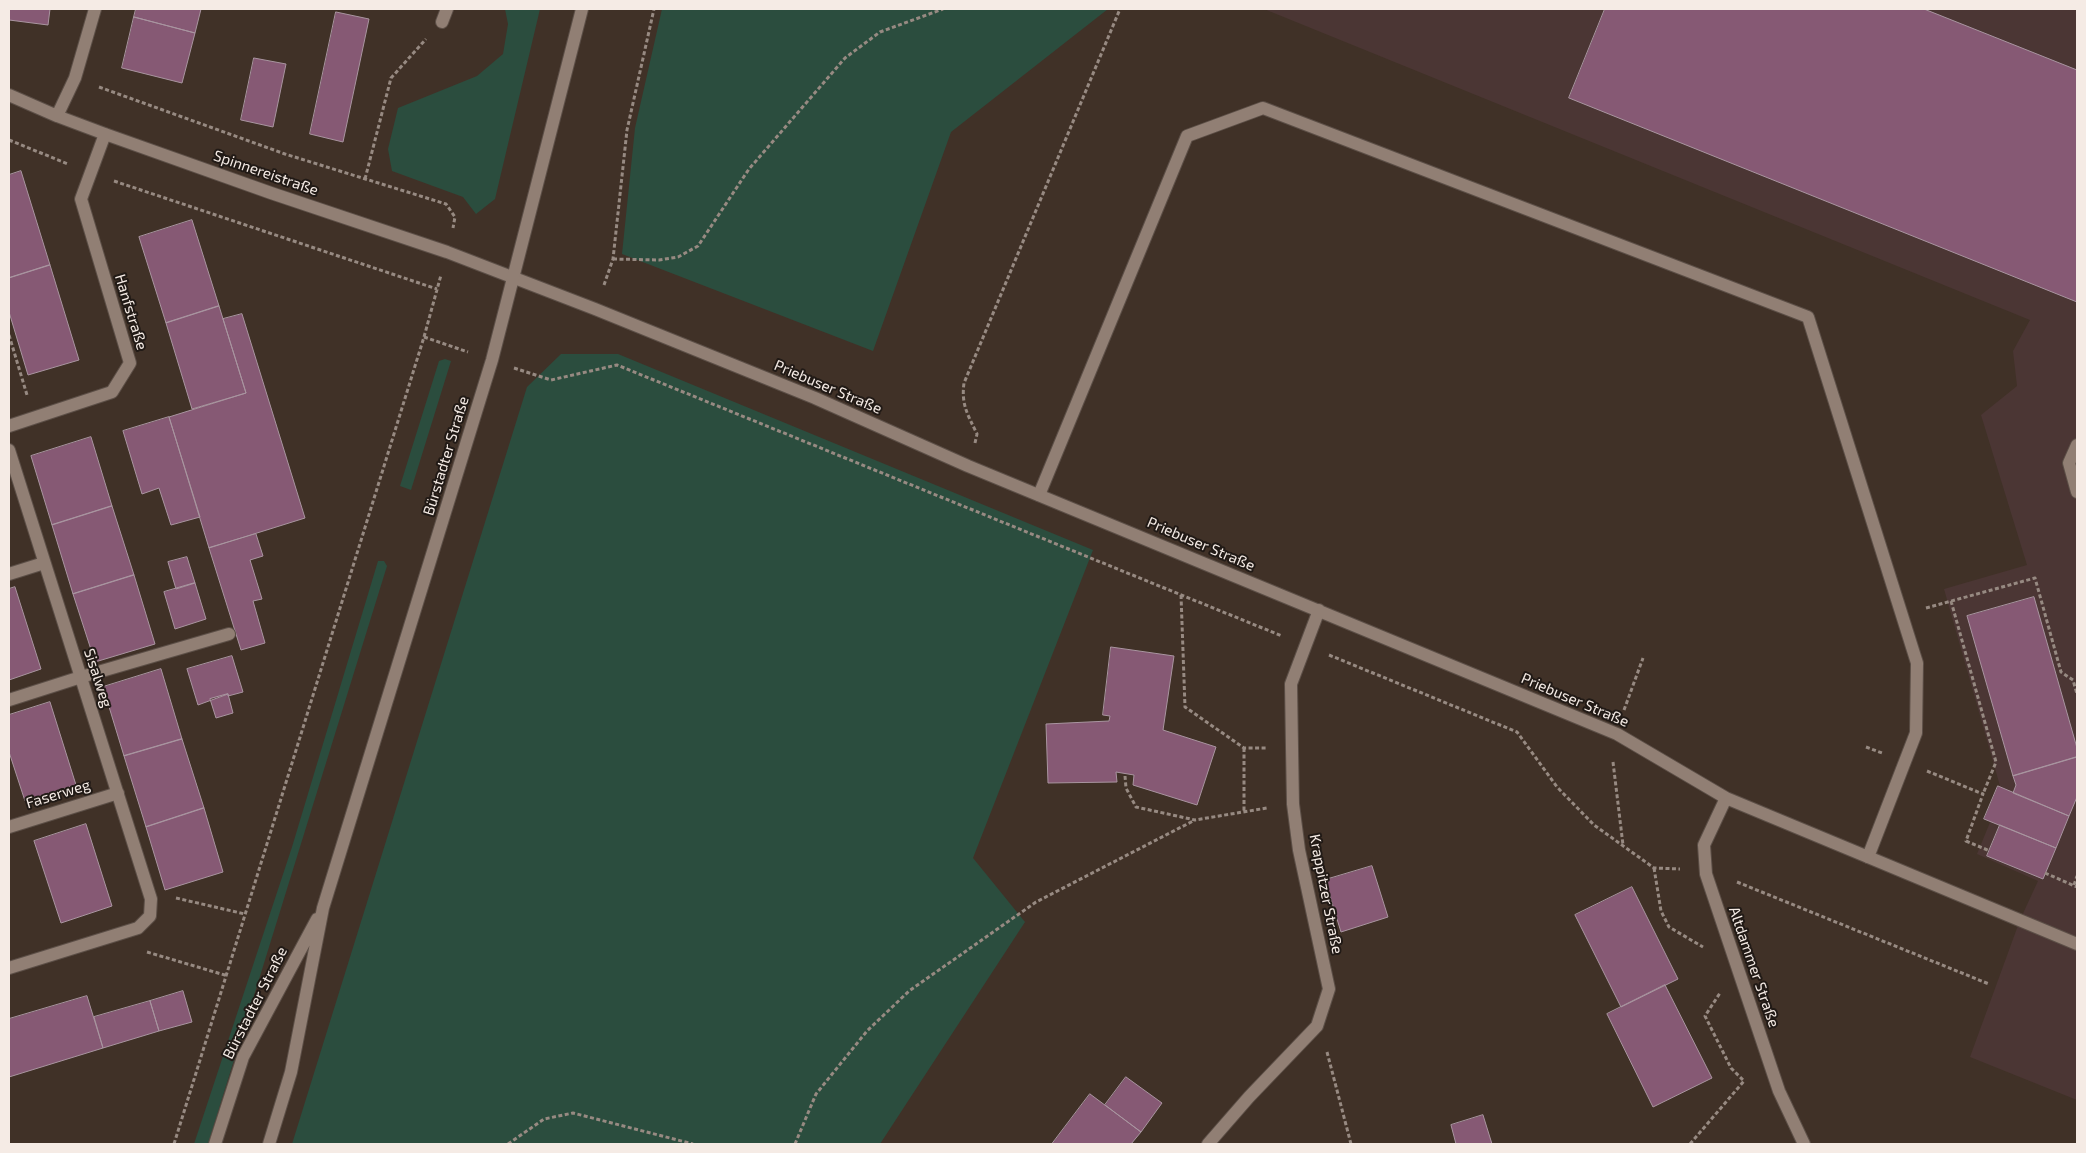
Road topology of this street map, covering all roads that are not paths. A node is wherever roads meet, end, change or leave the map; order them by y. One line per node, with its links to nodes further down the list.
1 (94, 9): 6 (street)
2 (447, 9): 4 (street)
3 (582, 9): 8 (street, Bürstadter Straße)
4 (442, 22)
5 (9, 95): 6 (street, Spinnereistraße)
6 (57, 116): 7 (street, Spinnereistraße)
7 (105, 134): 8 (street, Spinnereistraße); 9 (street, Hanfstraße)
8 (514, 278): 13 (street, Priebuser Straße); 24 (street, Bürstadter Straße)
9 (9, 426)
10 (2077, 445): 12 (street)
11 (9, 450): 14 (street, Sisalweg)
12 (2077, 492)
13 (1039, 495): 16 (street, Priebuser Straße); 23 (street)
14 (44, 563): 15 (street); 18 (street, Sisalweg)
15 (9, 574)
16 (1319, 610): 21 (street, Priebuser Straße); 29 (street, Krappitzer Straße)
17 (229, 634): 18 (street)
18 (81, 677): 19 (street); 20 (street, Sisalweg)
19 (9, 700)
20 (118, 793): 22 (street, Faserweg); 26 (street, Sisalweg)
21 (1726, 798): 23 (street, Priebuser Straße); 30 (street, Altdammer Straße)
22 (9, 827)
23 (1868, 858): 25 (street, Priebuser Straße)
24 (323, 908): 27 (street, Bürstadter Straße); 28 (street, Bürstadter Straße)
25 (2077, 944)
26 (9, 968)
27 (215, 1144)
28 (269, 1144)
29 (1208, 1144)
30 (1804, 1144)

